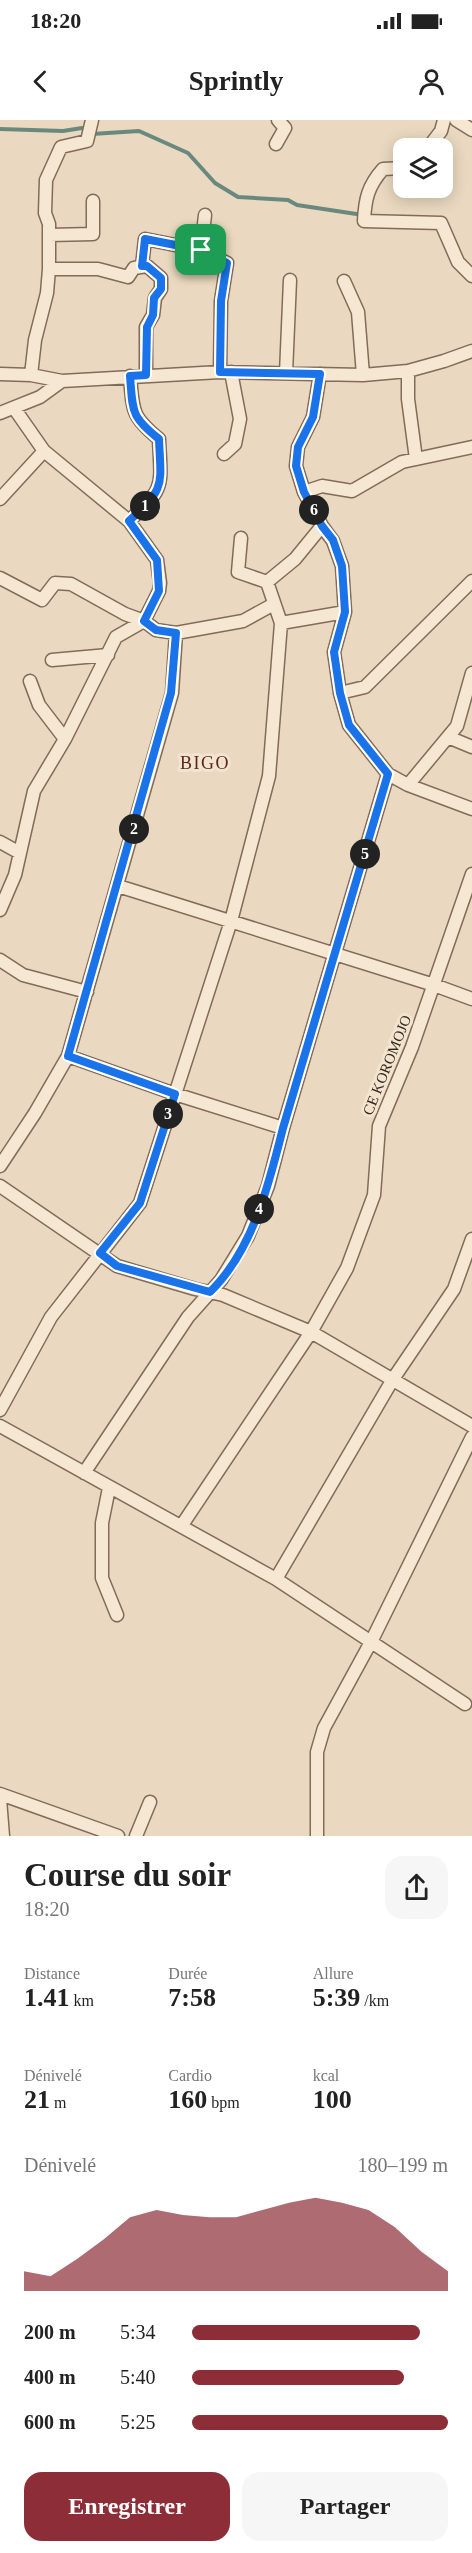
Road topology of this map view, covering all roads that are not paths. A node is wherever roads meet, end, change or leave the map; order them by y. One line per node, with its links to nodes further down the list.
1 (92, 120): 11 (street)
2 (278, 120): 7 (street)
3 (444, 120): 6 (street)
4 (456, 120): 5 (street)
5 (472, 130)
6 (435, 138)
7 (276, 144)
8 (393, 169): 15 (street)
9 (93, 201): 11 (street)
10 (205, 215): 12 (street)
11 (49, 235): 14 (street)
12 (201, 250): 13 (street); 20 (street)
13 (142, 266): 14 (street); 25 (street)
14 (49, 269): 24 (street)
15 (472, 276)
16 (290, 280): 21 (street)
17 (344, 281): 26 (street)
18 (472, 351): 19 (street)
19 (408, 370): 26 (street); 34 (street)
20 (226, 372): 21 (street); 25 (street); 33 (street)
21 (286, 373): 23 (street)
22 (0, 374): 24 (street)
23 (320, 374): 26 (street); 35 (street)
24 (31, 375): 28 (street)
25 (146, 375): 27 (street)
26 (363, 375)
27 (130, 376): 28 (street); 37 (street)
28 (62, 381): 29 (street)
29 (14, 408): 30 (street); 32 (street)
30 (0, 413)
31 (472, 447): 34 (street)
32 (44, 450): 36 (street); 37 (street)
33 (224, 454)
34 (416, 459): 35 (street)
35 (304, 492): 38 (street)
36 (0, 499)
37 (129, 521): 45 (street)
38 (322, 526): 42 (street); 44 (street)
39 (241, 538): 42 (street)
40 (0, 578): 45 (street)
41 (472, 581): 52 (street)
42 (267, 582): 43 (street)
43 (274, 604): 46 (street); 47 (street)
44 (345, 612): 46 (street); 52 (street)
45 (144, 621): 47 (street); 48 (street)
46 (281, 623): 64 (street)
47 (176, 633): 62 (street)
48 (108, 655): 49 (street); 54 (street)
49 (52, 660)
50 (472, 673): 53 (street)
51 (30, 681): 54 (street)
52 (340, 693): 56 (street)
53 (448, 737): 55 (street); 57 (street)
54 (65, 739): 60 (street)
55 (472, 747)
56 (388, 774): 57 (street); 65 (street)
57 (408, 785): 58 (street)
58 (472, 809)
59 (0, 842): 60 (street)
60 (20, 853): 63 (street)
61 (472, 874): 67 (street, CE KOROMOJO)
62 (118, 886): 64 (street); 68 (street)
63 (0, 910)
64 (231, 921): 65 (street); 71 (street)
65 (336, 954): 67 (street); 72 (street)
66 (0, 960): 68 (street)
67 (434, 985): 69 (street); 78 (street, CE KOROMOJO)
68 (87, 992): 70 (street)
69 (472, 999)
70 (68, 1056): 71 (street); 73 (street)
71 (175, 1094): 72 (street); 76 (street)
72 (283, 1128): 77 (street)
73 (0, 1166)
74 (0, 1186): 76 (street)
75 (472, 1239): 79 (street)
76 (100, 1253): 77 (street); 80 (street)
77 (210, 1292): 78 (street); 84 (street)
78 (311, 1332): 79 (street); 86 (street, CE KOROMOJO)
79 (393, 1379): 82 (street); 87 (street)
80 (0, 1410)
81 (0, 1426): 84 (street)
82 (472, 1426)
83 (472, 1437): 89 (street)
84 (84, 1473): 85 (street)
85 (109, 1488): 86 (street); 88 (street)
86 (182, 1526): 87 (street)
87 (276, 1578): 89 (street)
88 (117, 1615)
89 (372, 1640): 90 (street); 97 (street)
90 (465, 1704)
91 (0, 1794): 95 (street)
92 (0, 1799): 94 (street)
93 (150, 1802): 96 (street)
94 (3, 1836)
95 (118, 1836)
96 (136, 1836)
97 (317, 1836)

